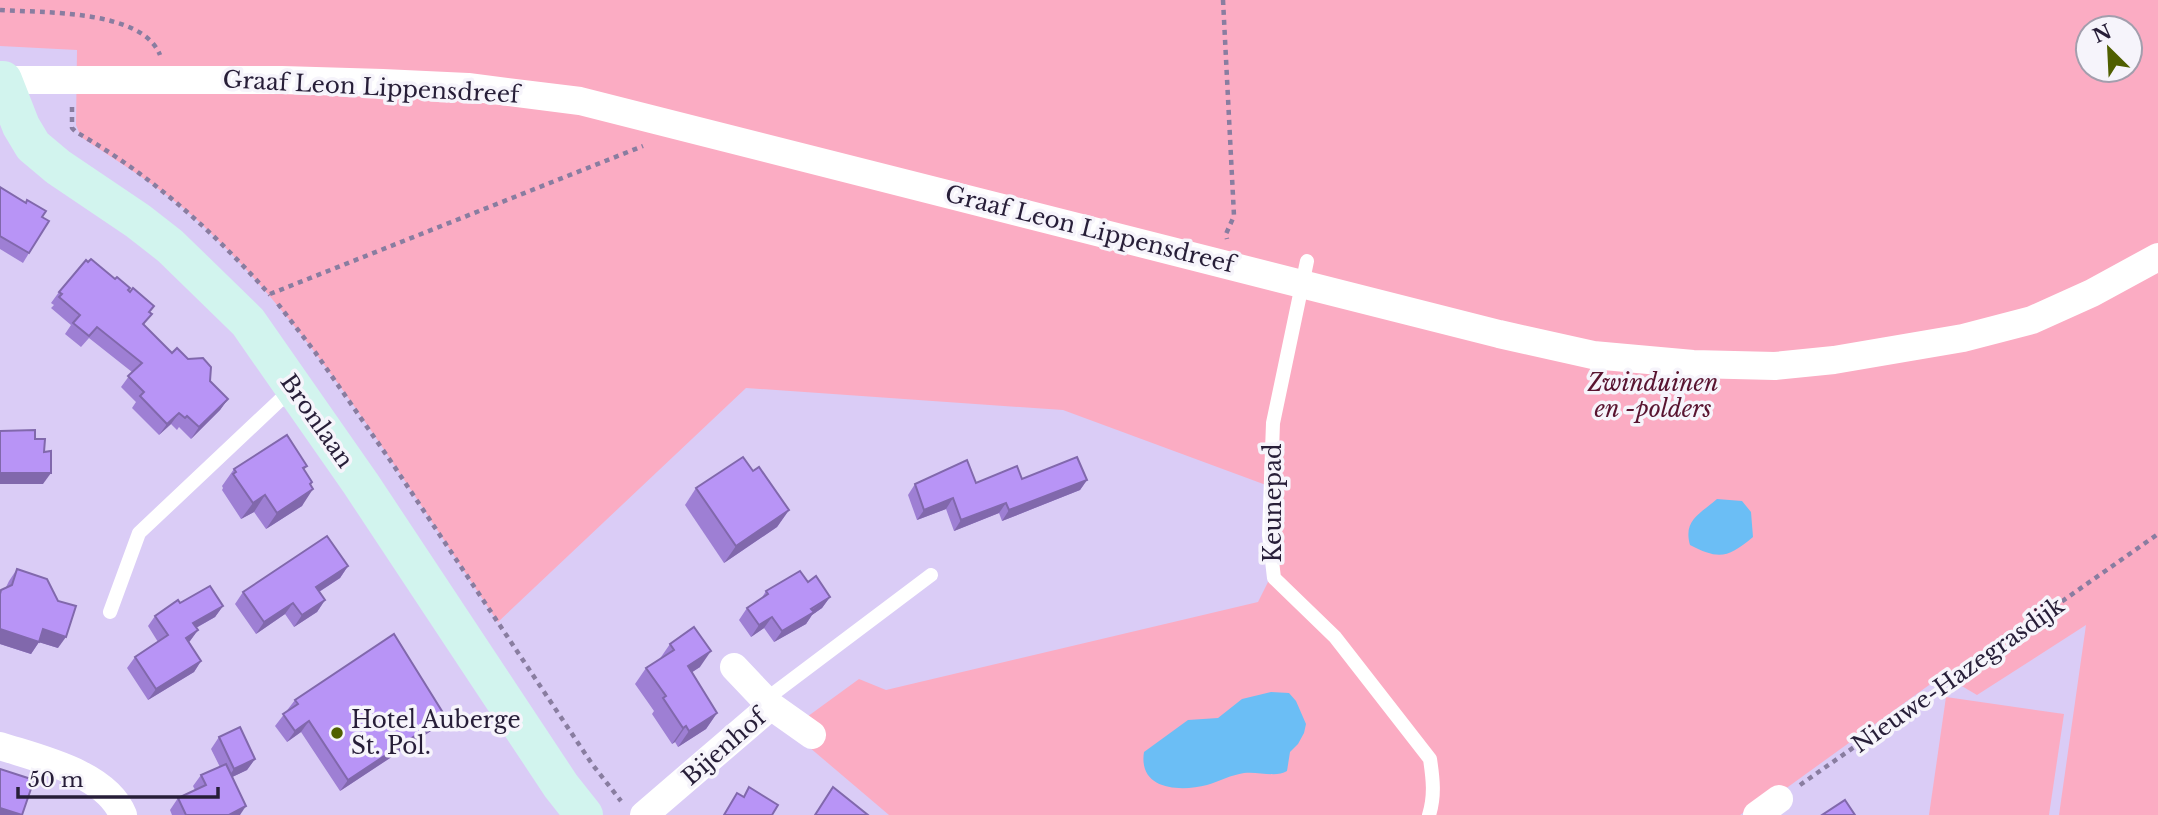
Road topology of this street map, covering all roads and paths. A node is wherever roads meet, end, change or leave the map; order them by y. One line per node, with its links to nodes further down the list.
1 (1223, 0): 6 (path)
2 (0, 10): 3 (path)
3 (162, 59)
4 (1, 80): 5 (street, Graaf Leon Lippensdreef); 10 (street, Bronlaan)
5 (689, 127): 8 (street, Graaf Leon Lippensdreef); 9 (path)
6 (1227, 240)
7 (2158, 257): 8 (street, Graaf Leon Lippensdreef)
8 (1304, 272): 22 (lane, Keunepad)
9 (270, 294)
10 (297, 392): 13 (lane); 20 (street, Bronlaan)
11 (2158, 534): 18 (path, Nieuwe-Hazegrasdijk)
12 (931, 575): 15 (lane)
13 (110, 612)
14 (734, 667): 15 (street, Bijenhof)
15 (768, 703): 16 (street, Bijenhof); 21 (street, Bijenhof)
16 (812, 735)
17 (0, 746): 19 (street)
18 (1768, 807)
19 (123, 815)
20 (584, 815)
21 (644, 815)
22 (1429, 815)

